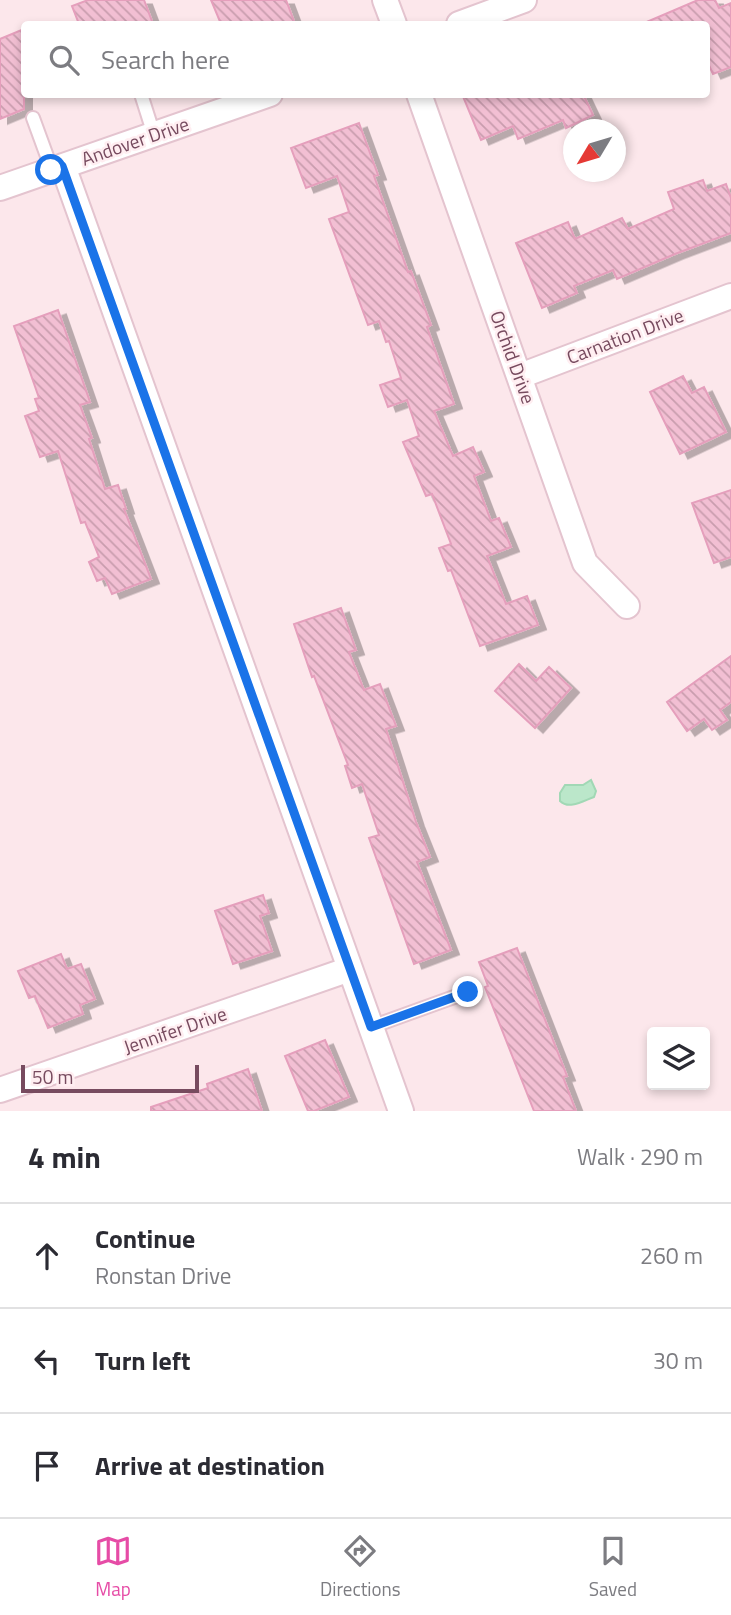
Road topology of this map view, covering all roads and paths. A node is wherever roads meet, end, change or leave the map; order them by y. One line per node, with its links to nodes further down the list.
1 (385, 0): 3 (street)
2 (524, 0): 4 (street)
3 (393, 21)
4 (467, 21)
5 (142, 98): 9 (lane)
6 (259, 98): 9 (street, Andover Drive)
7 (420, 98): 13 (street, Orchid Drive)
8 (33, 118): 10 (lane)
9 (154, 135): 10 (street, Andover Drive)
10 (57, 168): 11 (street, Andover Drive); 15 (street)
11 (0, 188)
12 (731, 296): 13 (street, Carnation Drive)
13 (520, 376): 14 (street, Orchid Drive)
14 (627, 606)
15 (350, 969): 17 (street); 18 (street, Jennifer Drive)
16 (468, 992): 17 (lane)
17 (371, 1027): 20 (street)
18 (0, 1092): 19 (street)
19 (7, 1111)
20 (401, 1111)

